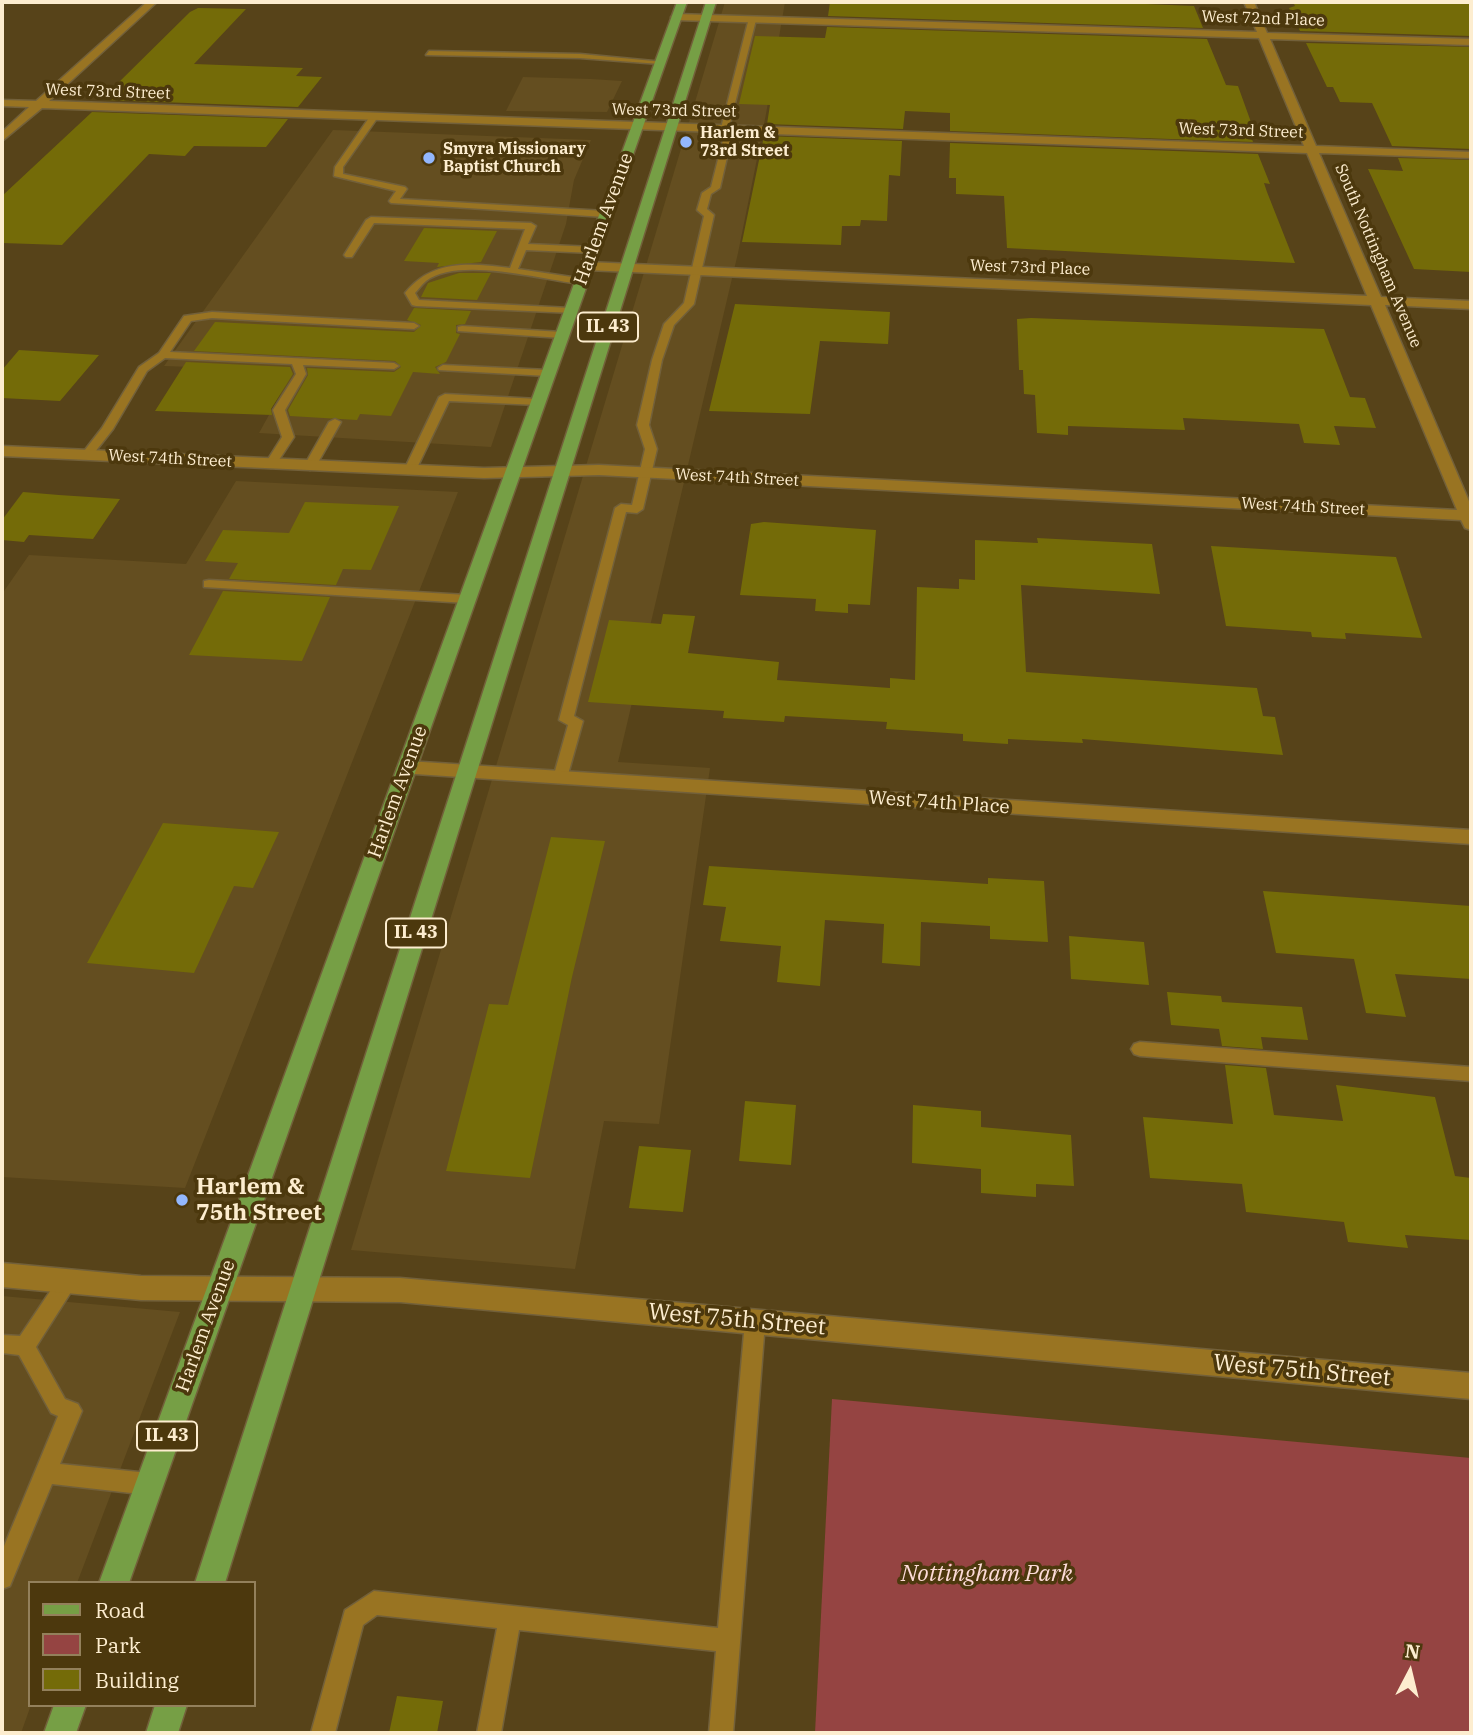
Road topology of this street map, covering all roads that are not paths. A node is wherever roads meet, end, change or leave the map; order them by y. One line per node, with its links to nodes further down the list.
1 (152, 2): 13 (street)
2 (682, 2): 5 (main road, Harlem Avenue / IL 43)
3 (711, 2): 6 (main road, Harlem Avenue / IL 43)
4 (1250, 2): 8 (street, South Nottingham Avenue)
5 (676, 17): 6 (street, West 72nd Place); 11 (main road, Harlem Avenue / IL 43)
6 (706, 18): 7 (street, West 72nd Place); 16 (main road, Harlem Avenue / IL 43)
7 (752, 20): 8 (street, West 72nd Place); 17 (lane)
8 (1263, 35): 9 (street, West 72nd Place); 19 (street, South Nottingham Avenue)
9 (1471, 42)
10 (429, 53): 11 (lane)
11 (660, 62): 15 (main road, Harlem Avenue / IL 43)
12 (2, 103): 13 (street, West 73rd Street)
13 (39, 105): 14 (street, West 73rd Street); 18 (street)
14 (374, 117): 15 (street, West 73rd Street); 21 (lane)
15 (638, 125): 16 (street, West 73rd Street); 21 (main road, Harlem Avenue / IL 43)
16 (672, 126): 17 (street, West 73rd Street); 27 (main road, Harlem Avenue / IL 43)
17 (725, 128): 19 (street, West 73rd Street); 28 (lane)
18 (2, 138)
19 (1314, 149): 20 (street, West 73rd Street); 30 (street, South Nottingham Avenue)
20 (1471, 155)
21 (606, 214): 23 (main road, Harlem Avenue / IL 43)
22 (522, 247): 23 (lane); 24 (lane); 26 (lane)
23 (593, 250): 25 (main road, Harlem Avenue / IL 43)
24 (349, 255)
25 (587, 266): 27 (street, West 73rd Place); 29 (main road, Harlem Avenue / IL 43)
26 (514, 267)
27 (627, 268): 28 (street, West 73rd Place); 48 (main road, Harlem Avenue / IL 43)
28 (696, 271): 30 (street, West 73rd Place); 50 (lane)
29 (581, 281): 32 (main road, Harlem Avenue / IL 43); 32 (lane)
30 (1378, 301): 31 (street, West 73rd Place); 51 (street, South Nottingham Avenue)
31 (1471, 305)
32 (570, 311): 35 (main road, Harlem Avenue / IL 43)
33 (414, 326): 36 (lane)
34 (462, 329): 35 (lane)
35 (562, 335): 40 (main road, Harlem Avenue / IL 43)
36 (163, 355): 37 (lane); 44 (lane)
37 (296, 361): 38 (lane); 45 (lane)
38 (394, 366)
39 (443, 368): 40 (lane)
40 (548, 373): 41 (main road, Harlem Avenue / IL 43)
41 (538, 402): 47 (lane); 49 (main road, Harlem Avenue / IL 43)
42 (335, 422): 46 (lane)
43 (2, 451): 44 (street, West 74th Street)
44 (87, 455): 45 (street, West 74th Street)
45 (271, 464): 46 (street, West 74th Street)
46 (310, 466): 47 (street, West 74th Street)
47 (410, 470): 49 (street, West 74th Street)
48 (562, 472): 49 (street, West 74th Street); 50 (street, West 74th Street); 55 (main road, Harlem Avenue / IL 43)
49 (512, 473): 53 (main road, Harlem Avenue / IL 43)
50 (647, 473): 51 (street, West 74th Street); 56 (lane)
51 (1470, 519)
52 (209, 584): 53 (lane)
53 (467, 599): 54 (main road, Harlem Avenue / IL 43)
54 (407, 768): 55 (street, West 74th Place); 62 (main road, Harlem Avenue / IL 43)
55 (467, 772): 56 (street, West 74th Place); 63 (main road, Harlem Avenue / IL 43)
56 (560, 778): 57 (street, West 74th Place)
57 (1471, 837)
58 (1140, 1049): 59 (lane)
59 (1471, 1074)
60 (2, 1275): 61 (street, West 75th Street)
61 (68, 1281): 62 (street, West 75th Street); 66 (lane)
62 (219, 1289): 63 (street, West 75th Street); 69 (main road, Harlem Avenue / IL 43)
63 (303, 1289): 64 (street, West 75th Street); 72 (main road, Harlem Avenue / IL 43)
64 (755, 1322): 67 (street, West 75th Street); 74 (lane)
65 (2, 1343): 66 (lane)
66 (25, 1346): 68 (lane)
67 (1471, 1386)
68 (45, 1473): 69 (lane); 70 (lane)
69 (149, 1485): 71 (main road, Harlem Avenue / IL 43)
70 (2, 1578)
71 (115, 1581)
72 (211, 1581)
73 (510, 1618): 74 (lane); 79 (lane); 80 (lane)
74 (729, 1641): 81 (lane)
75 (69, 1707): 77 (main road)
76 (170, 1707): 78 (main road)
77 (60, 1733)
78 (162, 1733)
79 (323, 1733)
80 (489, 1733)
81 (721, 1733)

